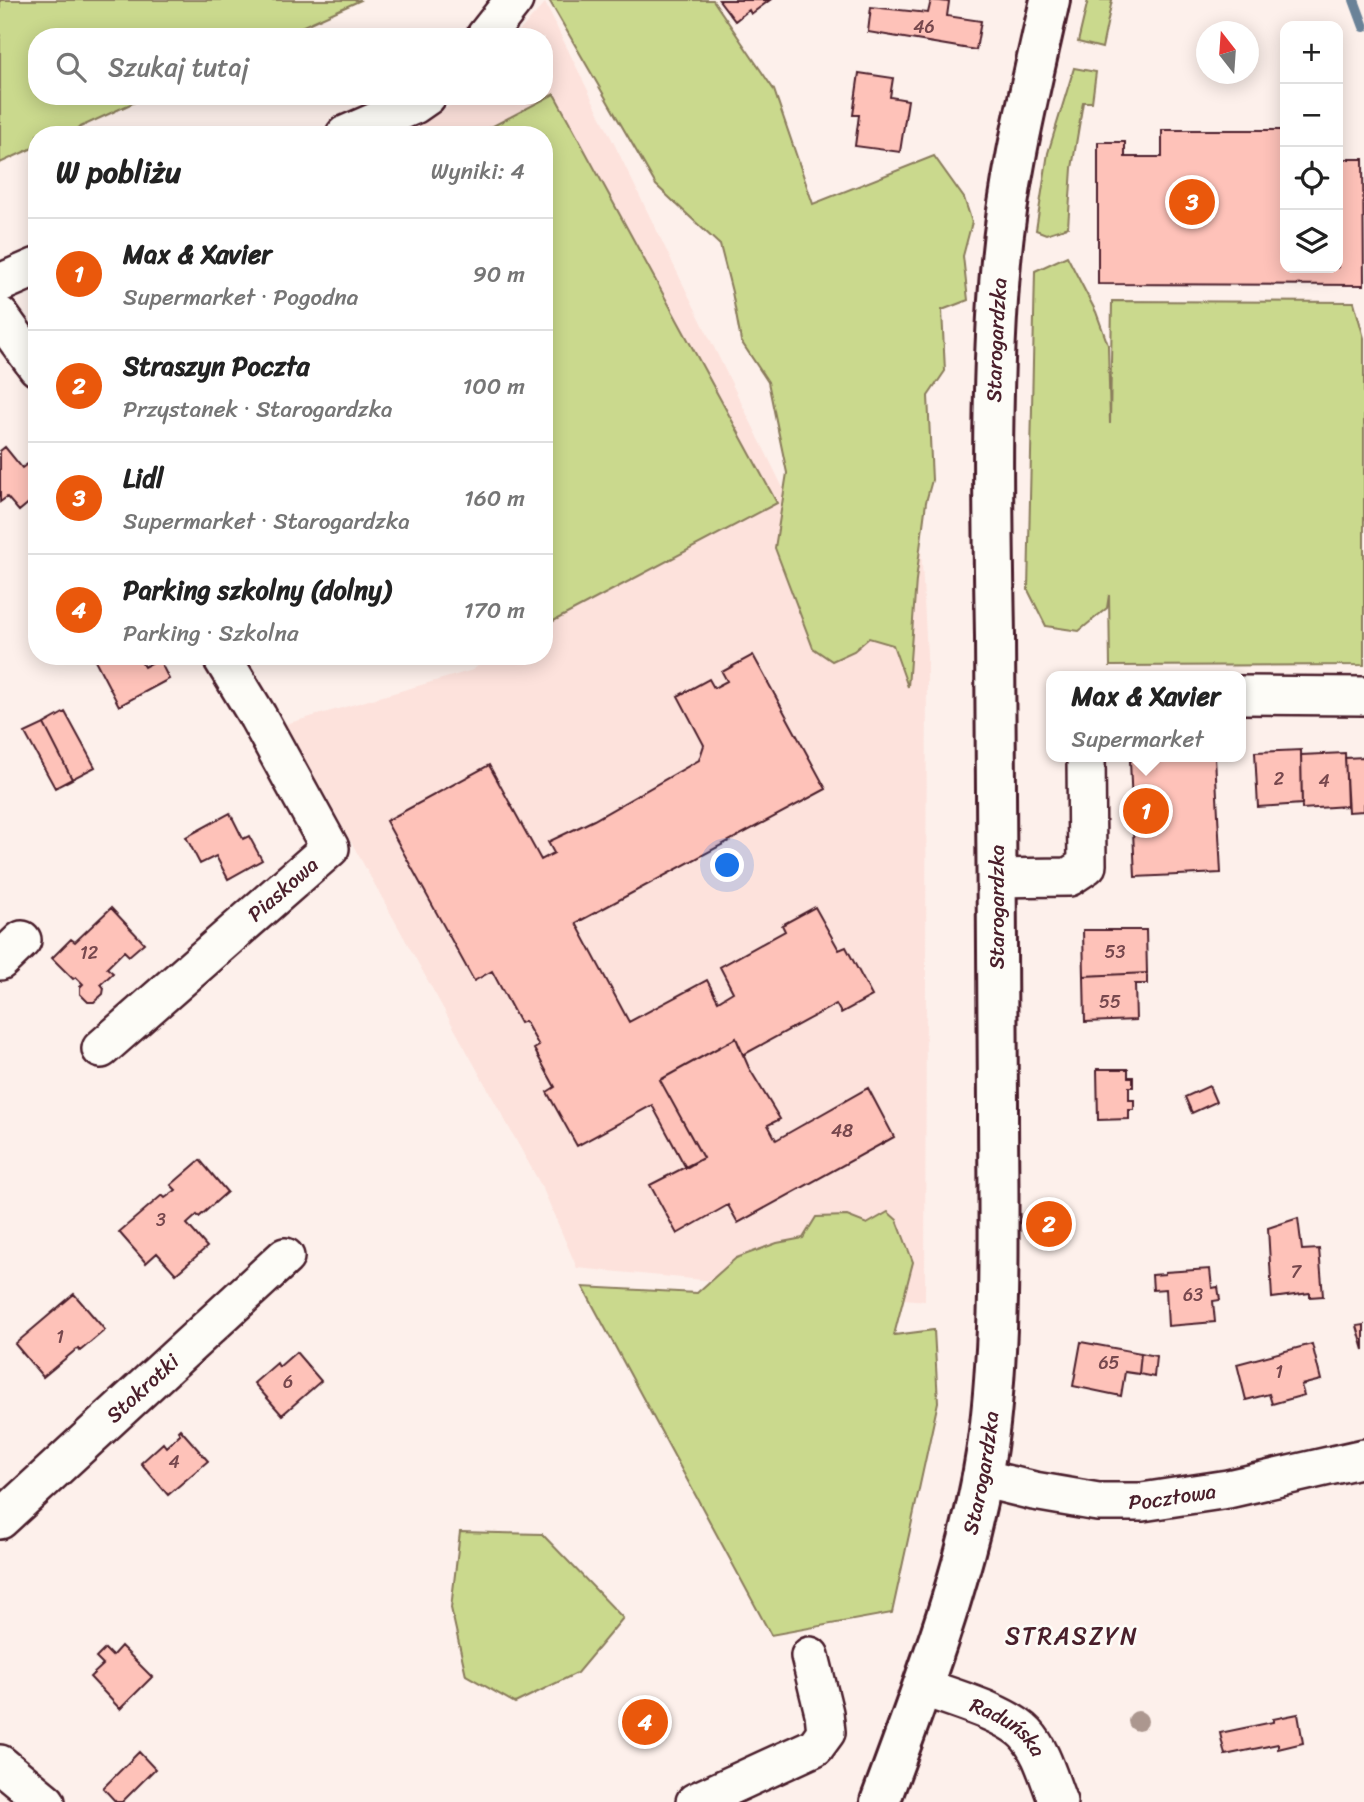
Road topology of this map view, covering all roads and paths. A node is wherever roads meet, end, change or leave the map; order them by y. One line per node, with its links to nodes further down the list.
1 (514, 0): 3 (street)
2 (1050, 0): 14 (main road, Starogardzka)
3 (492, 28)
4 (414, 105): 5 (street)
5 (366, 126)
6 (28, 271): 7 (street)
7 (0, 283)
8 (0, 316): 9 (street)
9 (28, 355)
10 (227, 665): 15 (street, Piaskowa)
11 (1246, 695): 12 (street)
12 (1364, 695)
13 (1086, 762): 14 (street)
14 (997, 878): 18 (main road, Starogardzka)
15 (101, 1049)
16 (285, 1257): 19 (street, Stokrotki)
17 (1364, 1458): 18 (street, Pocztowa)
18 (981, 1478): 21 (main road, Starogardzka)
19 (0, 1520)
20 (810, 1656): 24 (street)
21 (922, 1687): 25 (main road, Starogardzka); 26 (street, Raduńska)
22 (0, 1764): 23 (street)
23 (46, 1802)
24 (695, 1802)
25 (880, 1802)
26 (1058, 1802)

